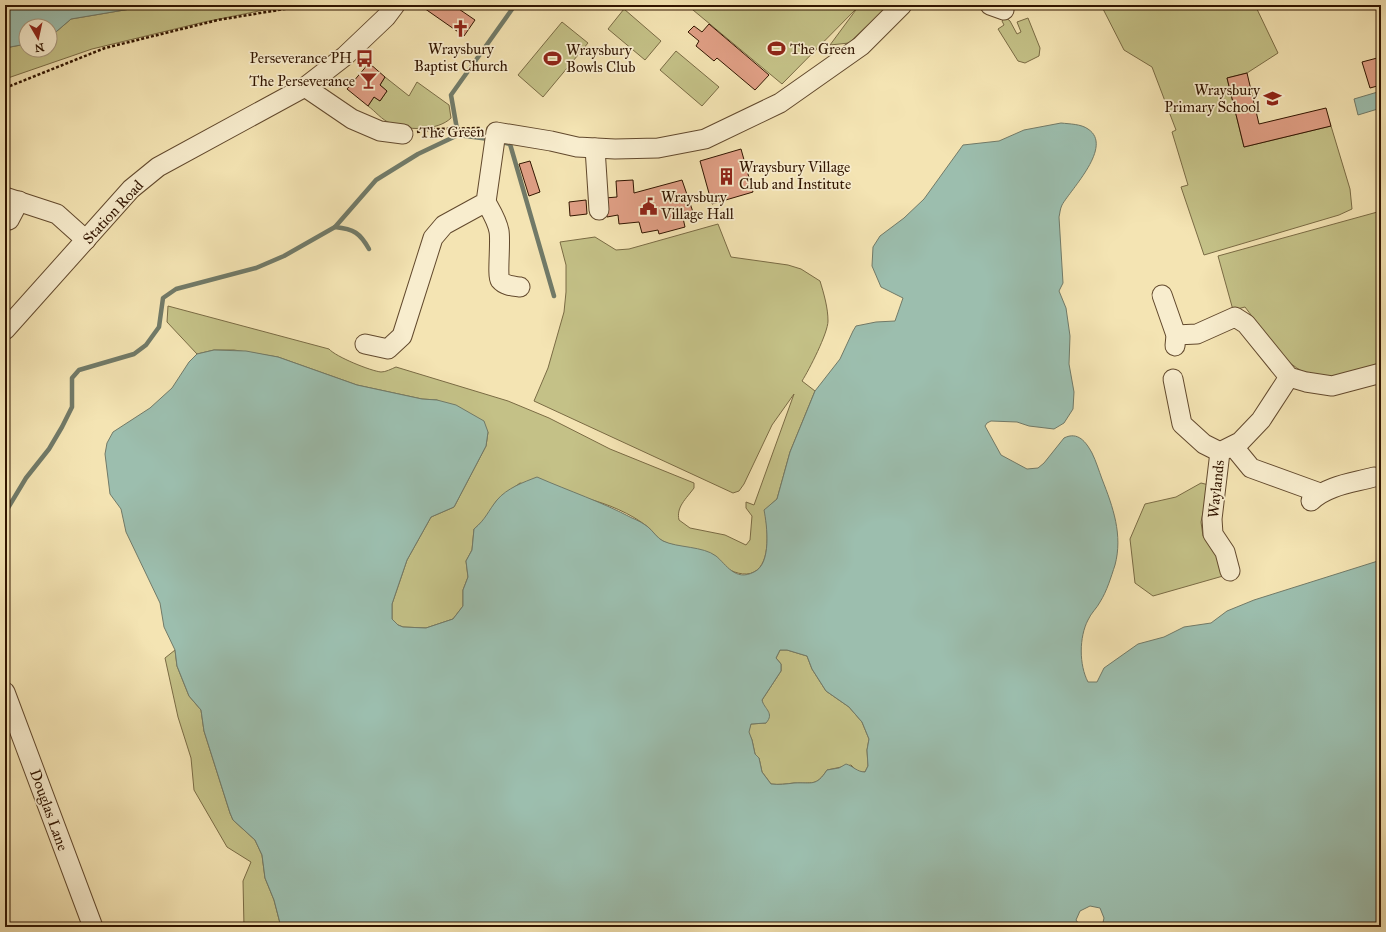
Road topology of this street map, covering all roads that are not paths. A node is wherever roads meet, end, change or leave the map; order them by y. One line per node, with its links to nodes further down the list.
1 (395, 5): 3 (street, Station Road)
2 (902, 5): 5 (street, The Green)
3 (305, 87): 4 (street, The Green); 10 (street, Station Road)
4 (404, 134)
5 (595, 148): 7 (street, The Green); 8 (street)
6 (12, 199): 9 (street); 10 (street)
7 (486, 202): 11 (street); 14 (street)
8 (599, 210)
9 (9, 220)
10 (86, 240): 13 (street, Station Road)
11 (520, 287)
12 (1162, 295): 16 (street)
13 (5, 330)
14 (365, 344)
15 (1381, 373): 16 (street)
16 (1289, 376): 18 (street, Waylands)
17 (1173, 379): 18 (street, Waylands)
18 (1227, 449): 19 (street, Waylands); 20 (street, Waylands)
19 (1374, 477)
20 (1231, 560)
21 (5, 692): 22 (street, Douglas Lane)
22 (93, 927)

